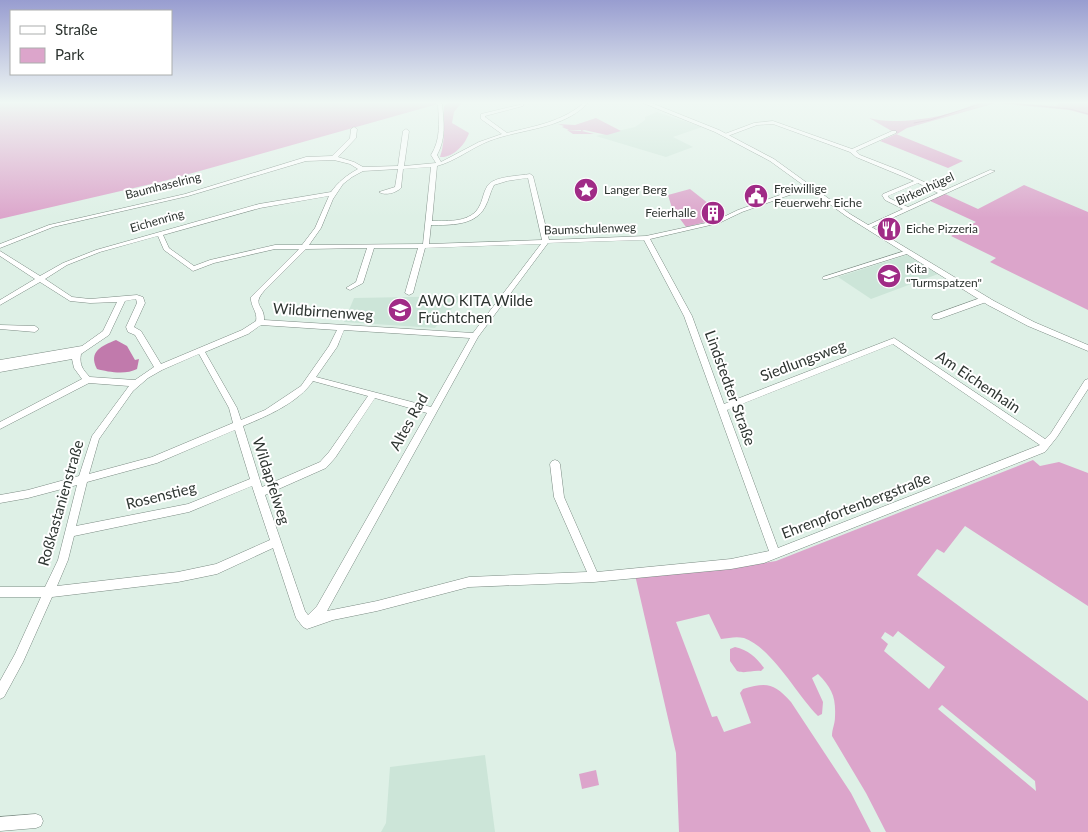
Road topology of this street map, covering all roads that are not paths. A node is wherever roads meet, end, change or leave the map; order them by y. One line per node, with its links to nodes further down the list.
1 (351, 141): 9 (street)
2 (405, 141): 11 (street)
3 (440, 141): 10 (street)
4 (488, 141): 10 (street)
5 (736, 141): 15 (street)
6 (824, 141): 8 (street)
7 (874, 141): 8 (street)
8 (852, 151): 14 (street)
9 (334, 158): 12 (street, Baumhaselring); 25 (street, Baumhaselring)
10 (436, 164): 11 (street); 20 (street)
11 (402, 167): 12 (street); 16 (street)
12 (362, 169): 18 (street)
13 (992, 171): 17 (street, Birkenhügel)
14 (919, 181): 17 (street); 19 (street)
15 (810, 186): 21 (street); 23 (street, Baumschulenweg)
16 (382, 192)
17 (943, 193): 19 (street, Birkenhügel)
18 (332, 194): 22 (street, Eichenring); 28 (street)
19 (908, 209): 21 (street, Birkenhügel)
20 (428, 223): 24 (street); 27 (street)
21 (868, 227): 29 (street)
22 (160, 234): 28 (street, Baumschulenweg); 32 (street, Eichenring)
23 (646, 238): 24 (street, Baumschulenweg); 56 (street, Lindstedter Straße)
24 (546, 242): 27 (street, Baumschulenweg); 43 (street, Altes Rad)
25 (0, 246)
26 (371, 246): 27 (street, Baumschulenweg); 28 (street, Baumschulenweg); 33 (street)
27 (424, 246): 34 (street)
28 (304, 247): 39 (street)
29 (908, 252): 31 (street); 36 (street)
30 (0, 253): 32 (street)
31 (825, 278)
32 (40, 279): 35 (street); 37 (street, Eichenring)
33 (350, 288)
34 (409, 293)
35 (122, 299): 47 (street); 49 (street)
36 (986, 299): 38 (street); 45 (street)
37 (0, 303)
38 (936, 317)
39 (260, 322): 41 (street, Wildbirnenweg); 46 (street, Roßkastanienstraße)
40 (0, 327): 42 (street)
41 (342, 327): 43 (street, Wildbirnenweg); 51 (street)
42 (35, 329)
43 (475, 336): 57 (street, Altes Rad)
44 (894, 341): 56 (street, Siedlungsweg); 60 (street, Am Eichenhain)
45 (1088, 348)
46 (201, 350): 49 (street, Roßkastanienstraße); 58 (street, Wildapfelweg)
47 (79, 352): 48 (street); 50 (street); 52 (street)
48 (0, 363)
49 (159, 368): 54 (street, Roßkastanienstraße)
50 (0, 369)
51 (311, 378): 55 (street); 58 (street)
52 (88, 380): 54 (street); 59 (street)
53 (1088, 382): 60 (street, Ehrenpfortenbergstraße)
54 (136, 383): 62 (street, Roßkastanienstraße)
55 (373, 395): 57 (street); 64 (street)
56 (723, 408): 68 (street, Lindstedter Straße)
57 (433, 411): 72 (street, Altes Rad)
58 (238, 425): 62 (street); 63 (street, Wildapfelweg)
59 (0, 426)
60 (1046, 445): 68 (street, Ehrenpfortenbergstraße)
61 (555, 464): 69 (street)
62 (83, 478): 65 (street); 66 (street, Roßkastanienstraße)
63 (255, 481): 64 (street, Wildapfelweg); 66 (street, Rosenstieg)
64 (259, 493): 67 (street, Wildapfelweg)
65 (0, 499)
66 (71, 532): 71 (street, Roßkastanienstraße)
67 (275, 542): 71 (street); 72 (street, Wildapfelweg)
68 (775, 554): 69 (street, Ehrenpfortenbergstraße)
69 (594, 577): 72 (street, Ehrenpfortenbergstraße)
70 (0, 592): 71 (street)
71 (49, 592): 73 (street, Roßkastanienstraße)
72 (307, 623)
73 (0, 693)
74 (36, 820): 75 (street)
75 (0, 824)

